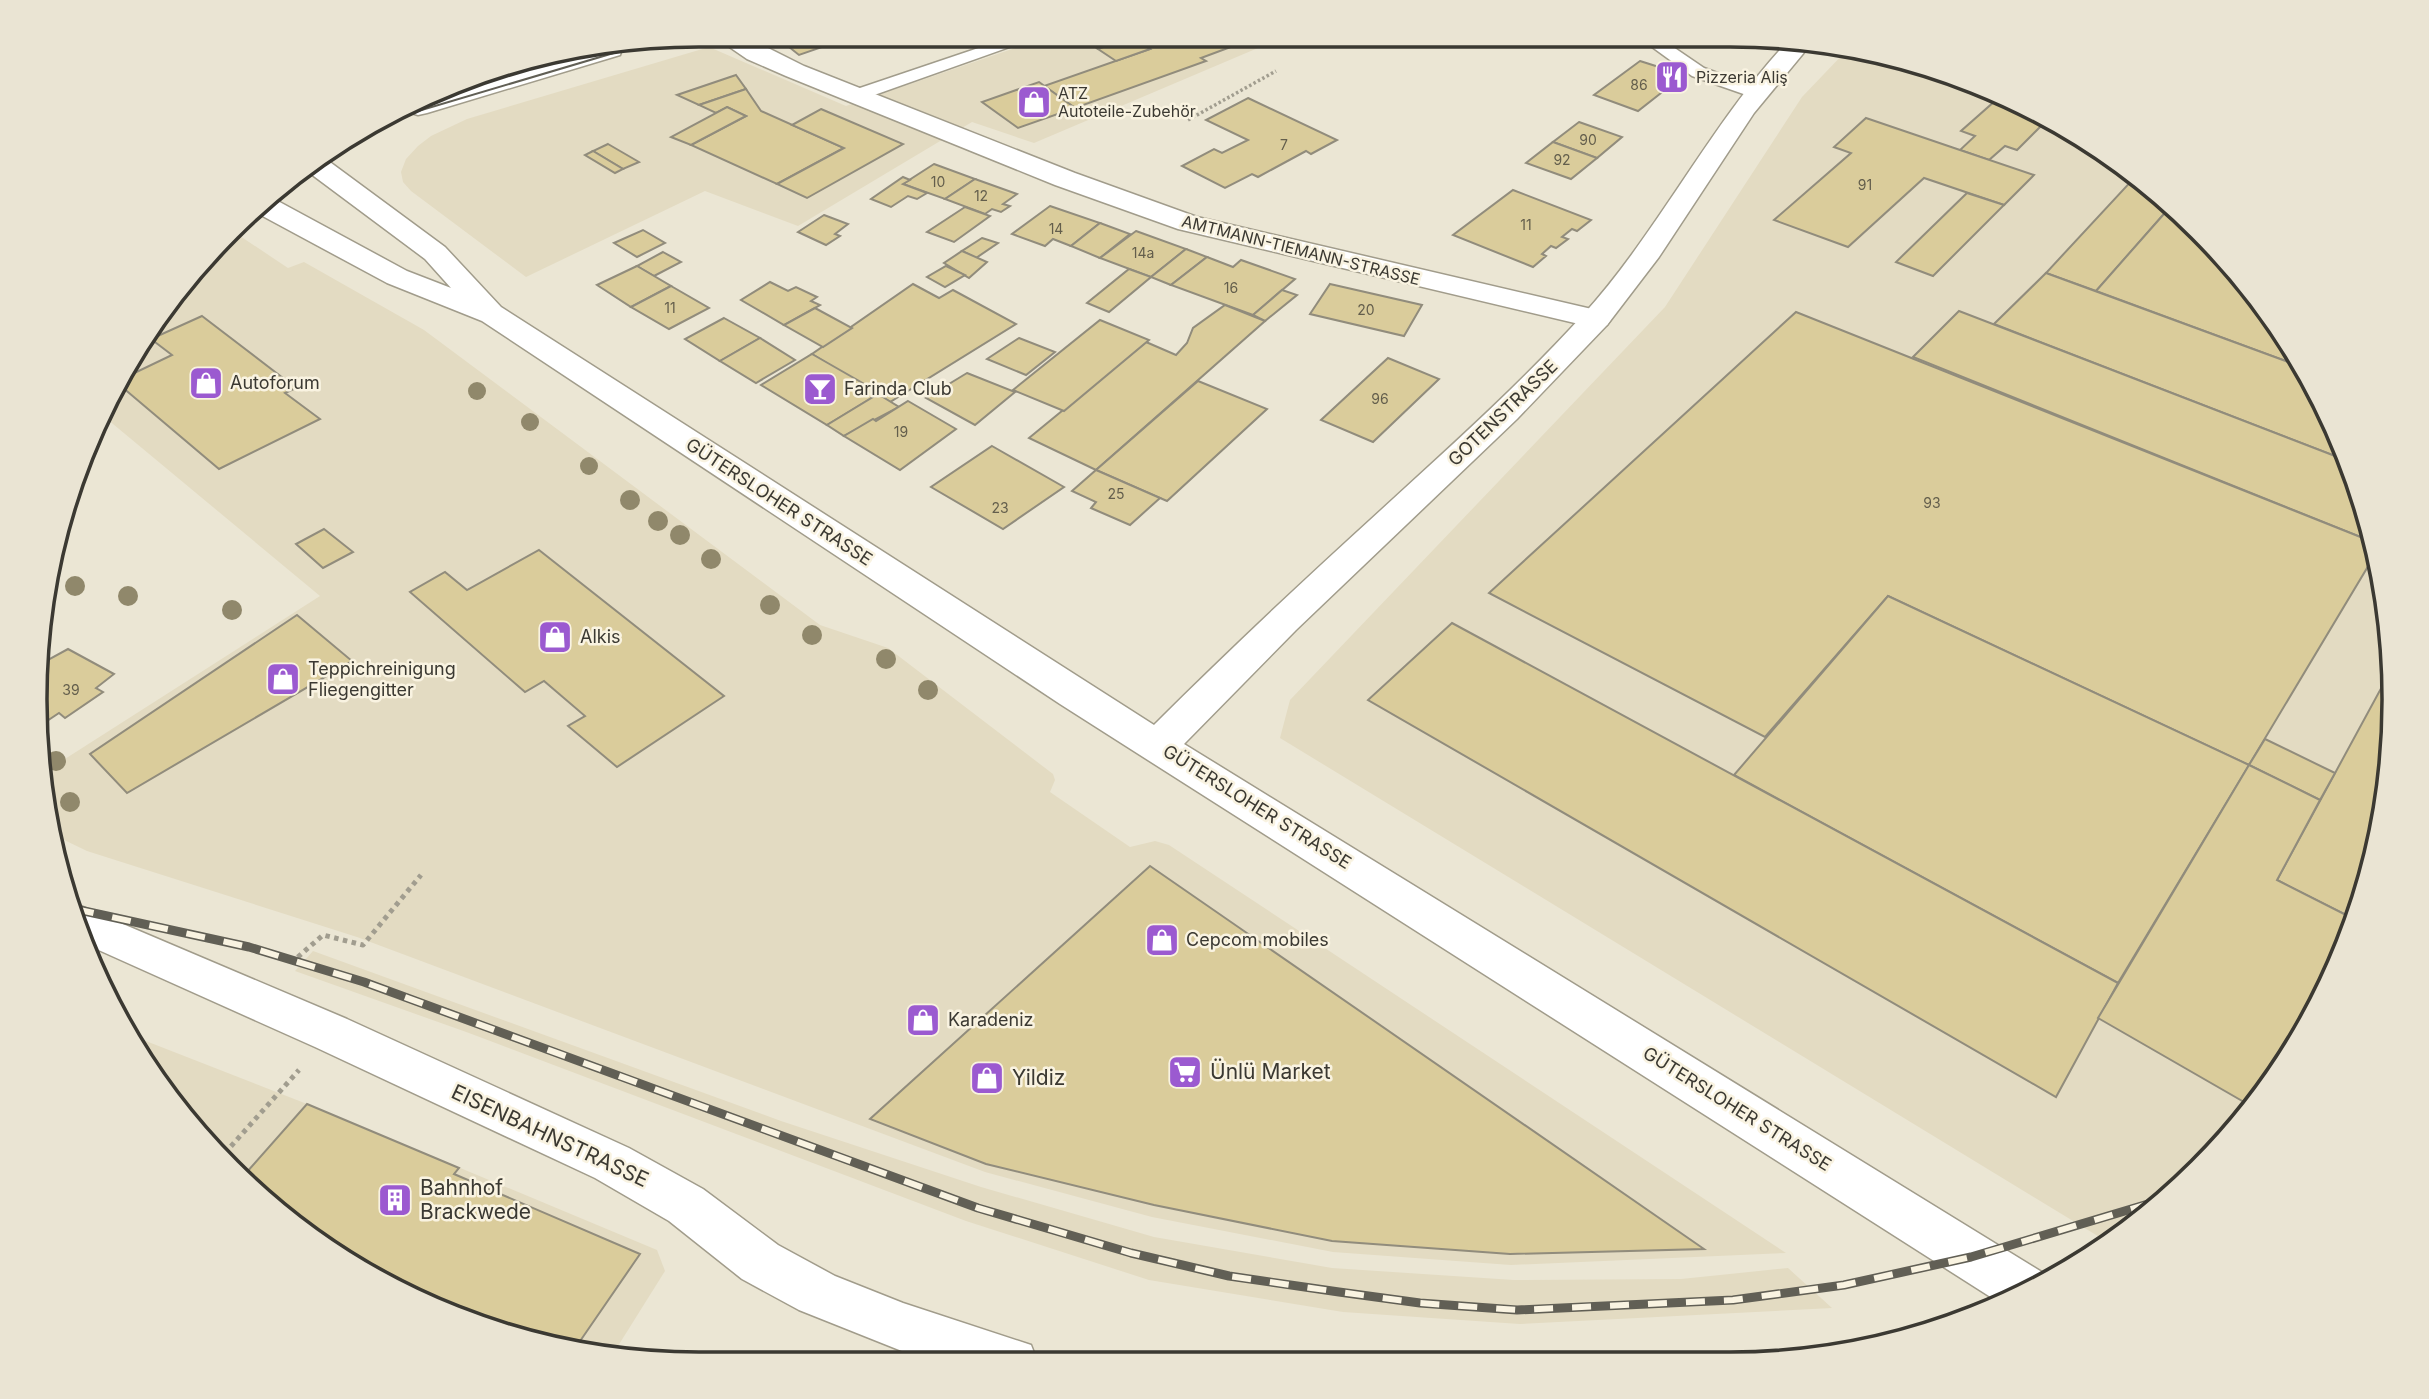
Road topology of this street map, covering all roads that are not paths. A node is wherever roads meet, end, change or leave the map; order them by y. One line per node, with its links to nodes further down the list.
1 (746, 47): 7 (street, AMTMANN-TIEMANN-STRASSE)
2 (1002, 47): 7 (lane)
3 (1661, 47): 6 (lane)
4 (1792, 51): 6 (street, GOTENSTRASSE)
5 (584, 58): 8 (street)
6 (1755, 93): 12 (street, GOTENSTRASSE)
7 (857, 95): 12 (street, AMTMANN-TIEMANN-STRASSE)
8 (447, 99)
9 (321, 169): 11 (street, GÜTERSLOHER STRASSE)
10 (270, 208): 11 (street, GÜTERSLOHER STRASSE)
11 (493, 315): 13 (street, GÜTERSLOHER STRASSE)
12 (1596, 319): 13 (street, GOTENSTRASSE)
13 (1159, 745): 15 (street, GÜTERSLOHER STRASSE)
14 (89, 927): 16 (street, EISENBAHNSTRASSE)
15 (2007, 1289)
16 (978, 1352)

